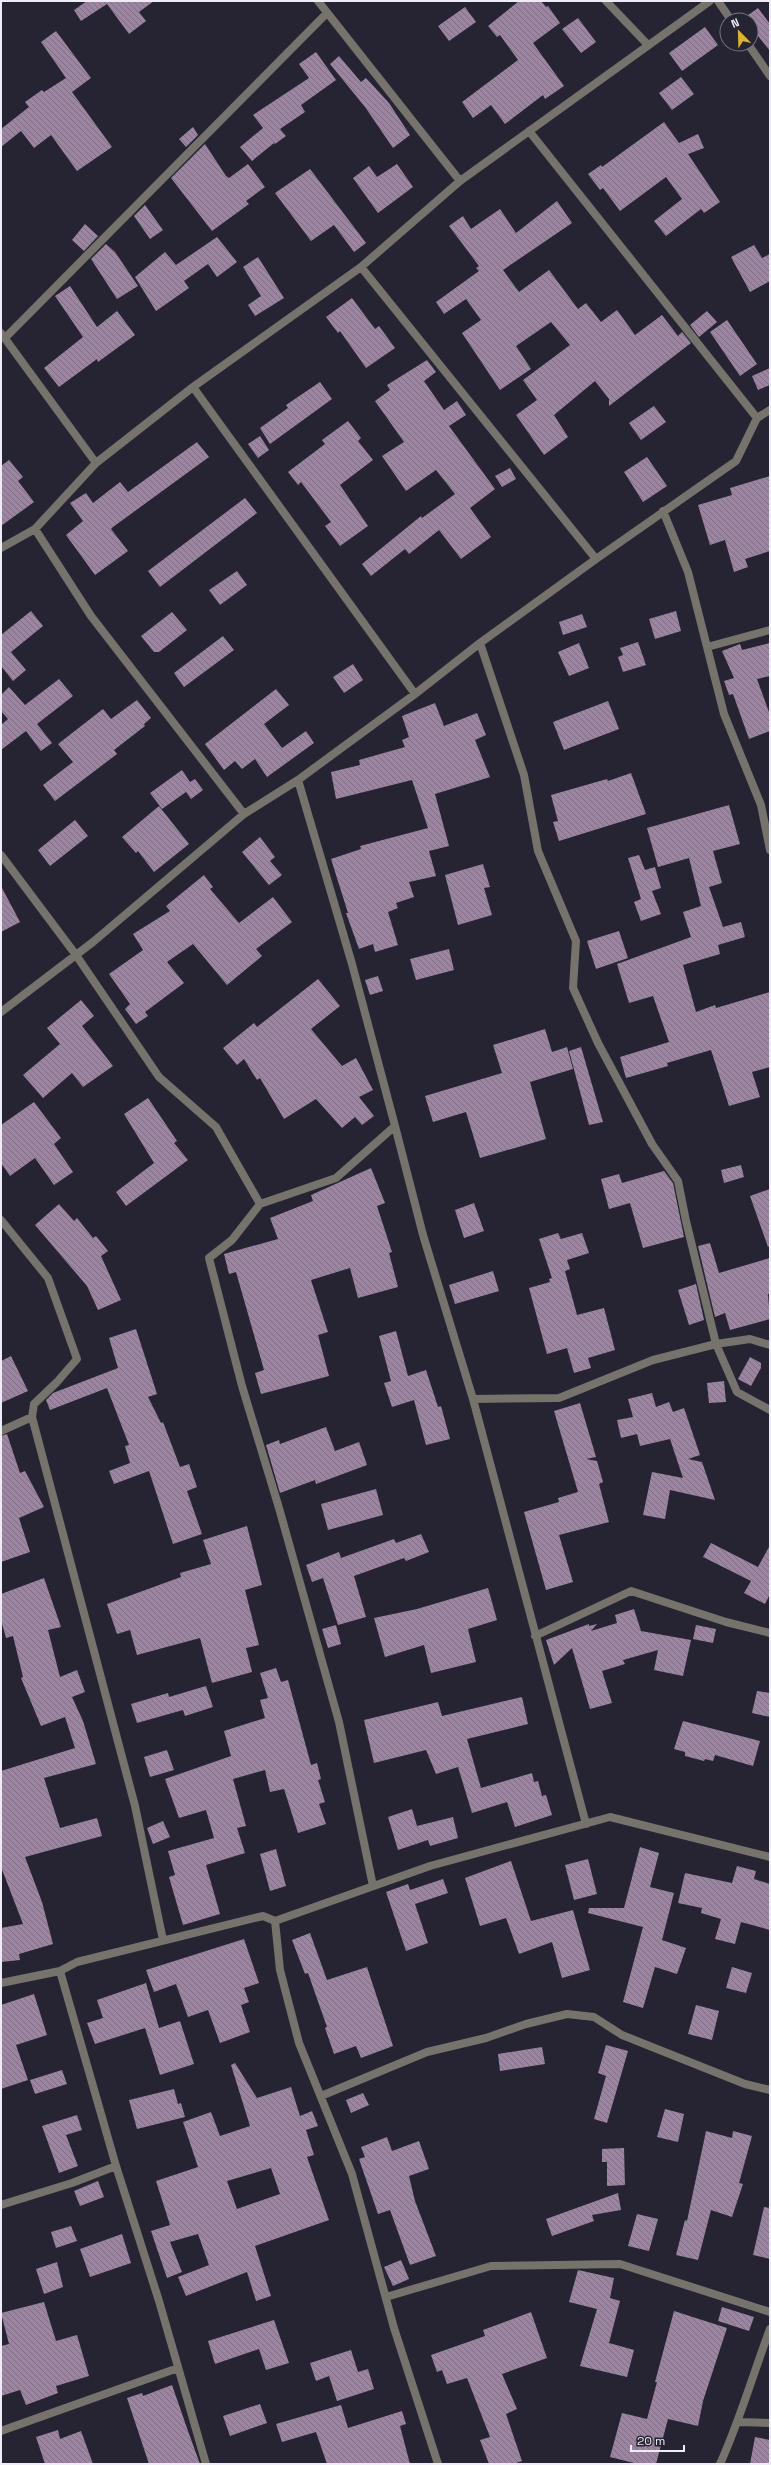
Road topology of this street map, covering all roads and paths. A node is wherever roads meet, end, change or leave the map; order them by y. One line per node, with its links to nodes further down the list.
1 (318, 1): 6 (street)
2 (606, 1): 7 (street)
3 (711, 1): 7 (street)
4 (718, 1): 5 (street)
5 (726, 12)
6 (327, 13): 11 (street); 13 (street)
7 (648, 45): 10 (street)
8 (754, 52): 9 (street)
9 (770, 76)
10 (529, 131): 11 (street); 16 (street)
11 (460, 181): 12 (street)
12 (361, 267): 14 (street); 21 (street)
13 (3, 335): 17 (street)
14 (193, 387): 17 (street); 25 (street)
15 (770, 410): 16 (street)
16 (757, 418): 18 (street)
17 (96, 463): 19 (street)
18 (663, 511): 21 (street); 24 (street)
19 (35, 529): 20 (street); 27 (street)
20 (1, 548)
21 (596, 559): 23 (street)
22 (770, 630): 24 (street)
23 (480, 643): 25 (street); 35 (street)
24 (708, 646): 28 (street)
25 (415, 694): 26 (street)
26 (298, 780): 27 (street); 32 (street)
27 (244, 814): 30 (street)
28 (770, 850)
29 (1, 856): 30 (street)
30 (76, 954): 31 (street); 33 (street)
31 (1, 1012)
32 (395, 1126): 33 (street); 37 (street)
33 (260, 1204): 45 (street)
34 (1, 1220): 39 (street)
35 (716, 1344): 36 (street); 37 (street); 38 (street)
36 (770, 1345)
37 (473, 1399): 42 (street)
38 (770, 1410)
39 (32, 1417): 40 (street); 47 (street)
40 (1, 1431)
41 (770, 1633): 42 (street)
42 (535, 1636): 43 (street)
43 (586, 1824): 44 (street); 45 (street)
44 (770, 1857)
45 (373, 1886): 46 (street)
46 (275, 1921): 47 (street); 51 (street)
47 (163, 1940): 48 (street)
48 (60, 1971): 49 (street); 52 (street)
49 (1, 1983)
50 (770, 2090): 51 (street)
51 (321, 2096): 54 (street)
52 (116, 2166): 53 (street); 57 (street)
53 (1, 2205)
54 (386, 2297): 55 (street); 62 (street)
55 (770, 2312)
56 (770, 2329): 58 (street)
57 (178, 2368): 60 (street); 61 (street)
58 (739, 2422): 59 (street); 63 (street)
59 (770, 2423)
60 (1, 2431)
61 (206, 2464)
62 (438, 2464)
63 (720, 2464)

